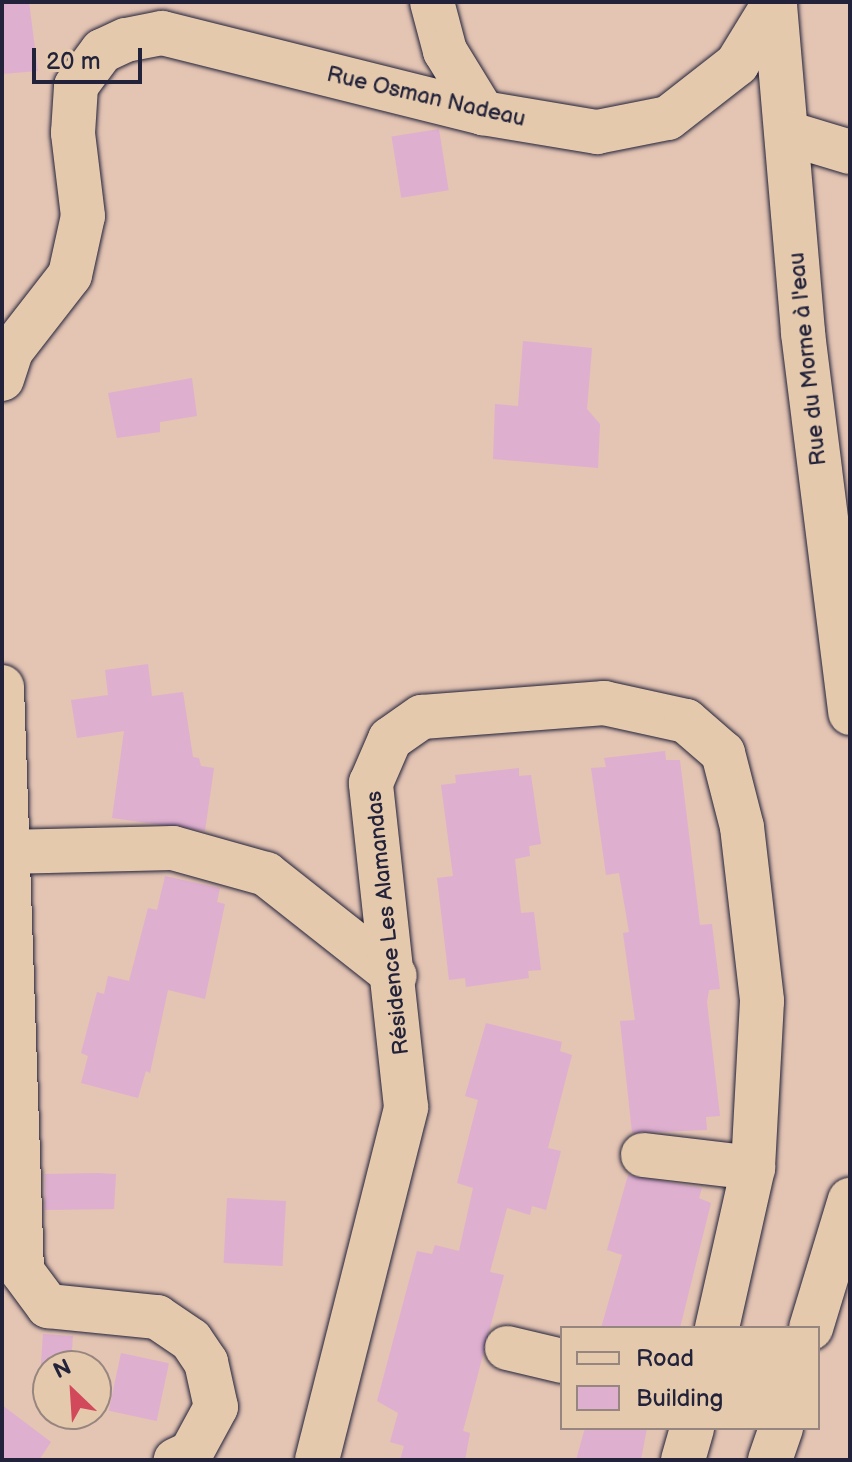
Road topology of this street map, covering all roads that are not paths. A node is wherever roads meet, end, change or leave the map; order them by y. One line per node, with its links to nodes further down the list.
1 (432, 2): 3 (street)
2 (775, 3): 3 (street, Rue Osman Nadeau); 4 (street, Rue du Morne à l'eau)
3 (483, 113): 6 (street, Rue Osman Nadeau)
4 (787, 133): 5 (street); 8 (street, Rue du Morne à l'eau)
5 (850, 152)
6 (5, 357)
7 (2, 687): 9 (street)
8 (850, 713)
9 (6, 852): 10 (street); 20 (street)
10 (395, 976): 12 (street, Résidence Les Alamandas); 21 (street, Résidence Les Alamandas)
11 (643, 1155): 12 (street)
12 (753, 1168): 15 (street, Résidence Les Alamandas)
13 (850, 1200): 14 (street)
14 (826, 1315)
15 (717, 1326)
16 (507, 1348): 17 (street)
17 (560, 1361)
18 (691, 1430): 22 (street)
19 (780, 1430): 23 (street)
20 (176, 1460)
21 (317, 1460)
22 (683, 1460)
23 (770, 1460)

